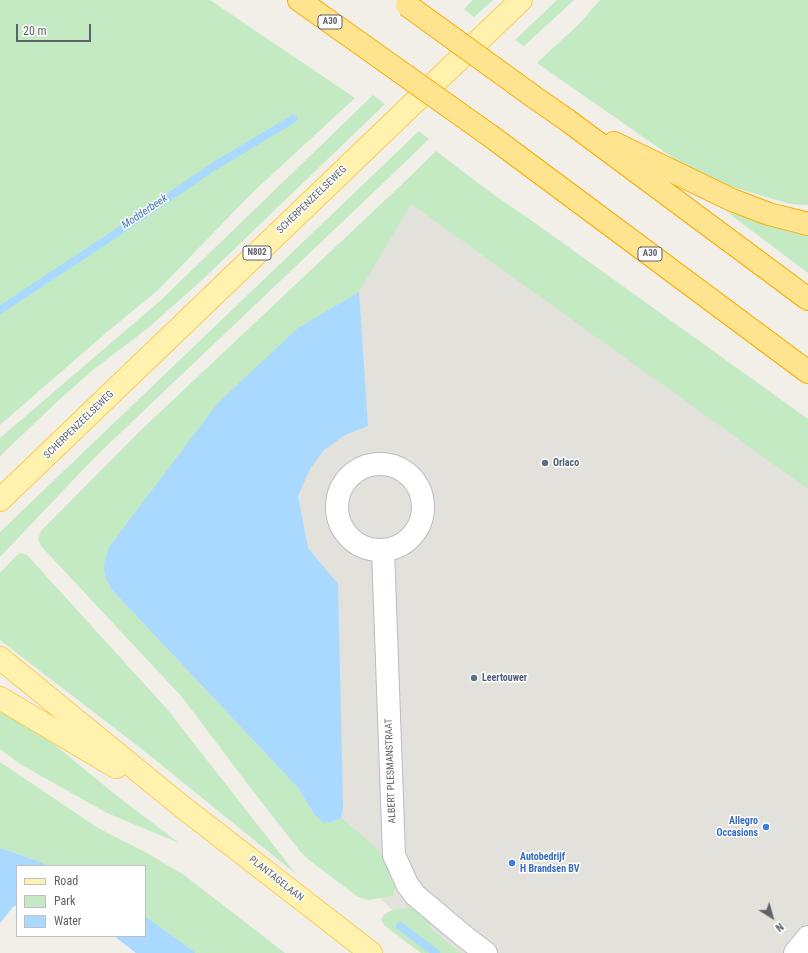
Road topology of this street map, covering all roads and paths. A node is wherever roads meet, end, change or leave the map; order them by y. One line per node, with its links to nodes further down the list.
1 (299, 0): 7 (highway, A30, bridge)
2 (521, 0): 8 (main road, SCHERPENZEELSEWEG / N802)
3 (403, 3): 4 (highway, bridge)
4 (567, 120): 5 (highway); 6 (highway)
5 (808, 224)
6 (808, 300)
7 (808, 372)
8 (0, 500)
9 (383, 550): 15 (street, ALBERT PLESMANSTRAAT)
10 (0, 658): 12 (main road, PLANTAGELAAN)
11 (0, 698): 12 (main road, PLANTAGELAAN)
12 (180, 805): 14 (main road, PLANTAGELAAN)
13 (808, 937): 16 (street)
14 (371, 953)
15 (486, 953)
16 (795, 953)

